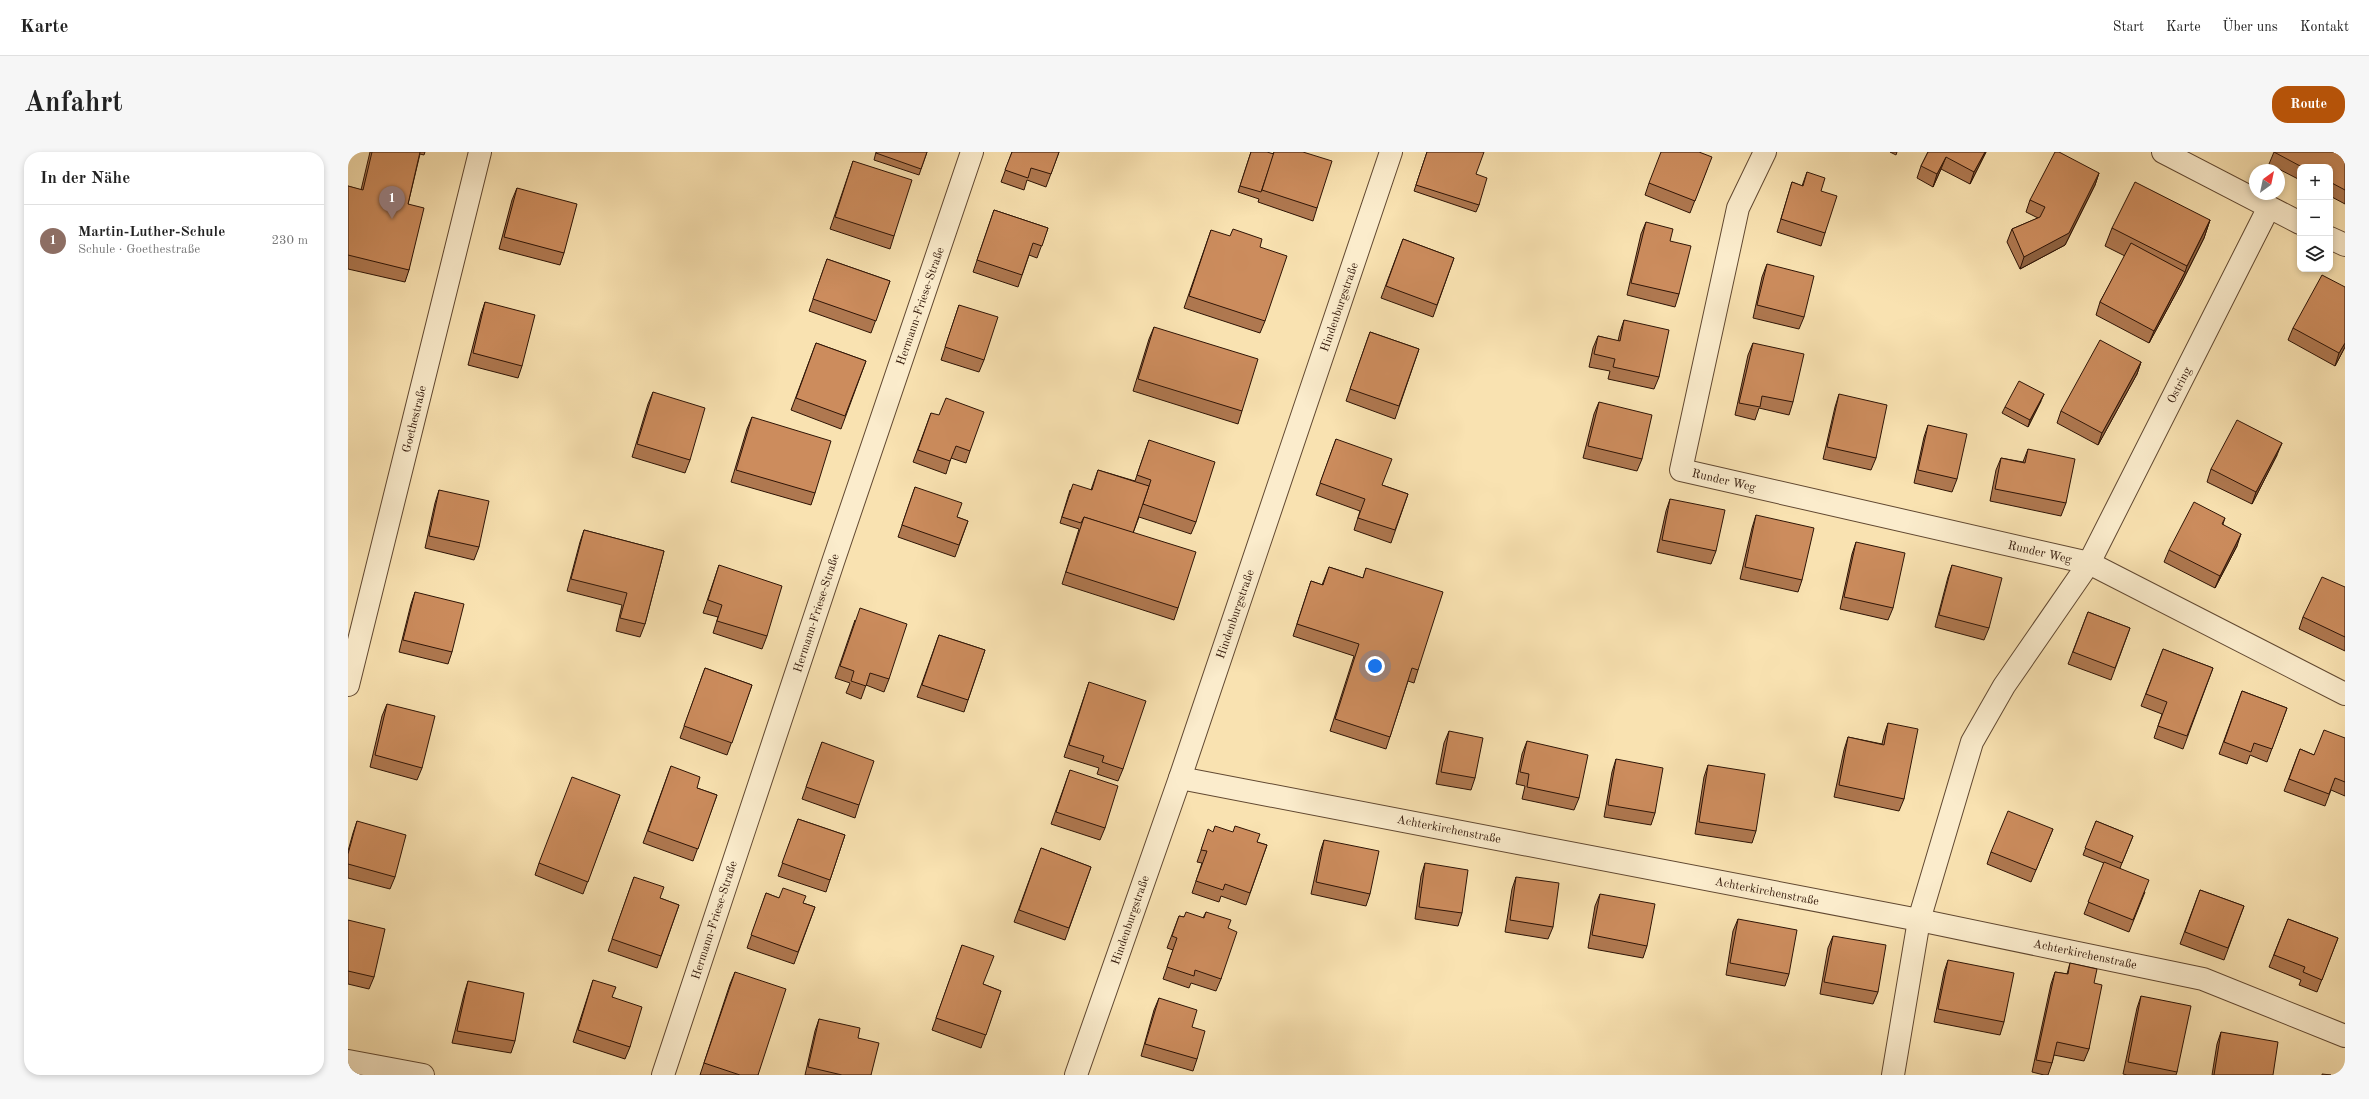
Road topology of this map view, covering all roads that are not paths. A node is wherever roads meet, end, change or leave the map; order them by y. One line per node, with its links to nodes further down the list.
1 (480, 152): 11 (street, Goethestraße)
2 (972, 152): 18 (street, Hermann-Friese-Straße)
3 (1391, 152): 13 (street, Hindenburgstraße)
4 (1765, 152): 10 (street, Runder Weg)
5 (2163, 152): 6 (street)
6 (2269, 208): 7 (street); 10 (street, Ostring)
7 (2297, 222)
8 (2333, 239): 9 (street)
9 (2345, 245)
10 (2089, 563): 12 (street); 14 (street, Ostring)
11 (348, 685)
12 (2345, 694)
13 (1180, 778): 14 (street, Achterkirchenstraße); 19 (street, Hindenburgstraße)
14 (1919, 920): 15 (street, Achterkirchenstraße); 20 (street, Ostring)
15 (2345, 1036)
16 (348, 1061): 17 (street)
17 (423, 1075)
18 (663, 1075)
19 (1076, 1075)
20 (1893, 1075)

